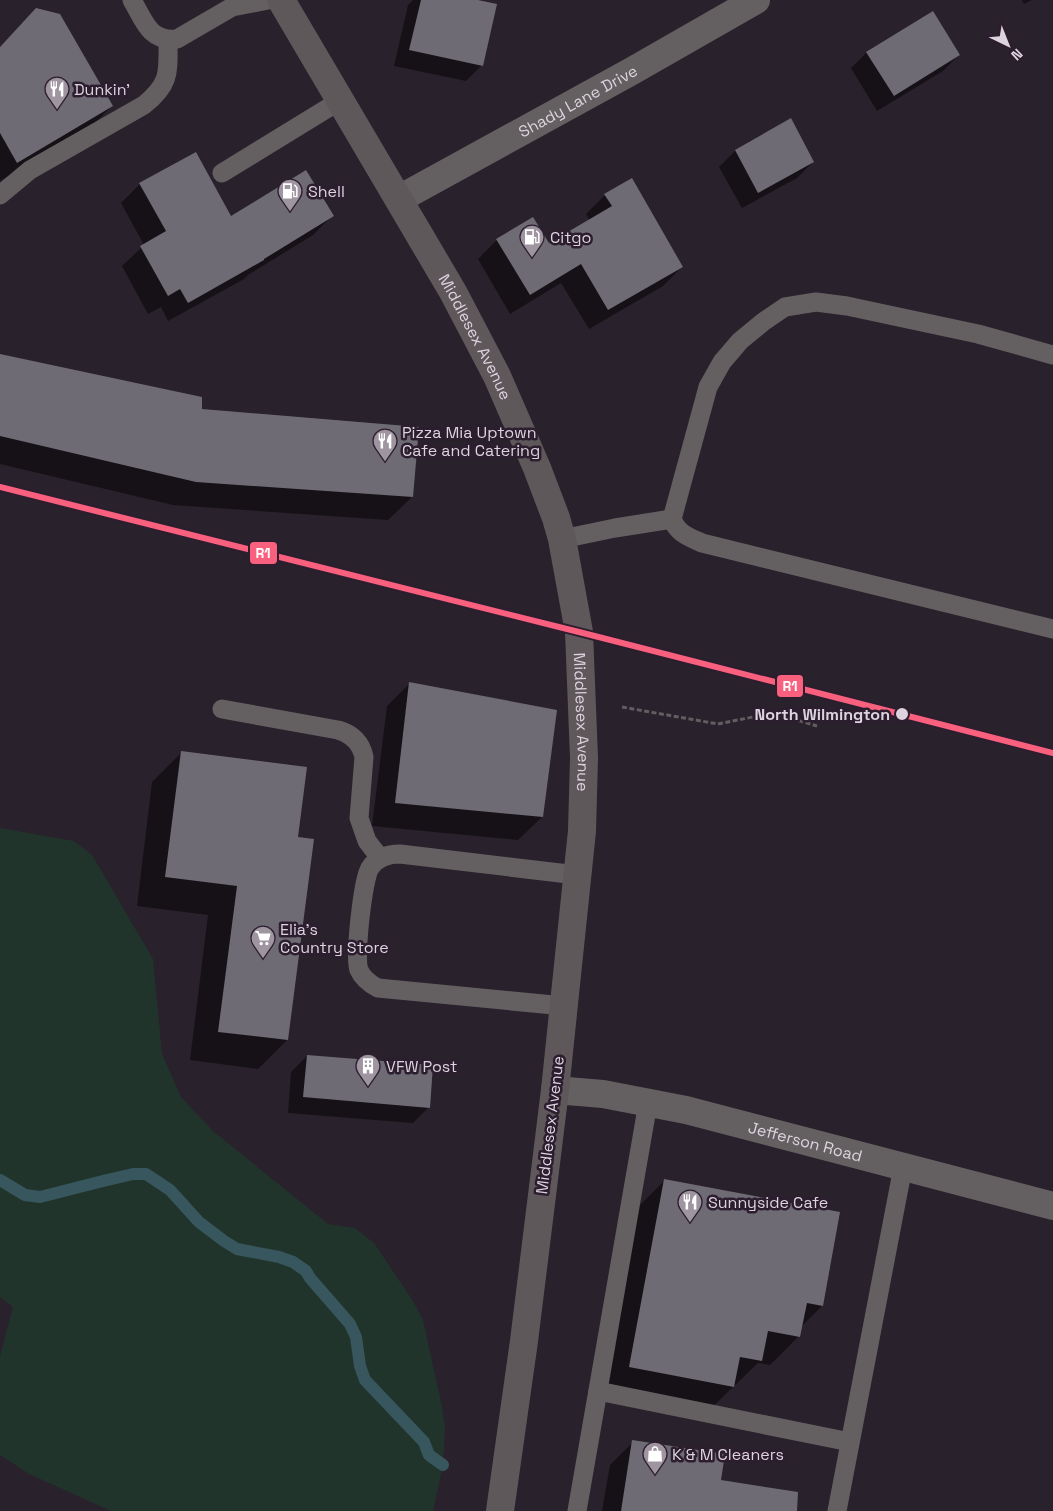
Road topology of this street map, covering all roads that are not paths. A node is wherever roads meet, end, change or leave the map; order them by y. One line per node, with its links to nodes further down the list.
1 (132, 0): 5 (lane)
2 (268, 0): 5 (lane)
3 (281, 0): 6 (main road, Middlesex Avenue)
4 (756, 0): 9 (street, Shady Lane Drive)
5 (168, 40): 8 (lane)
6 (341, 100): 7 (lane); 9 (main road, Middlesex Avenue)
7 (222, 173)
8 (0, 195)
9 (399, 199): 12 (main road, Middlesex Avenue)
10 (1053, 355): 11 (lane)
11 (672, 519): 12 (lane); 13 (lane)
12 (562, 539): 16 (main road, Middlesex Avenue)
13 (1053, 629)
14 (222, 709): 15 (lane)
15 (380, 858): 16 (lane); 17 (lane)
16 (577, 875): 17 (main road, Middlesex Avenue)
17 (564, 1006): 18 (main road, Middlesex Avenue)
18 (555, 1090): 19 (street, Jefferson Road); 24 (main road, Middlesex Avenue)
19 (648, 1103): 20 (street, Jefferson Road); 22 (lane)
20 (903, 1167): 21 (street, Jefferson Road); 23 (lane)
21 (1053, 1206)
22 (598, 1391): 23 (lane); 25 (lane)
23 (850, 1442): 26 (lane)
24 (500, 1511)
25 (577, 1511)
26 (837, 1511)

